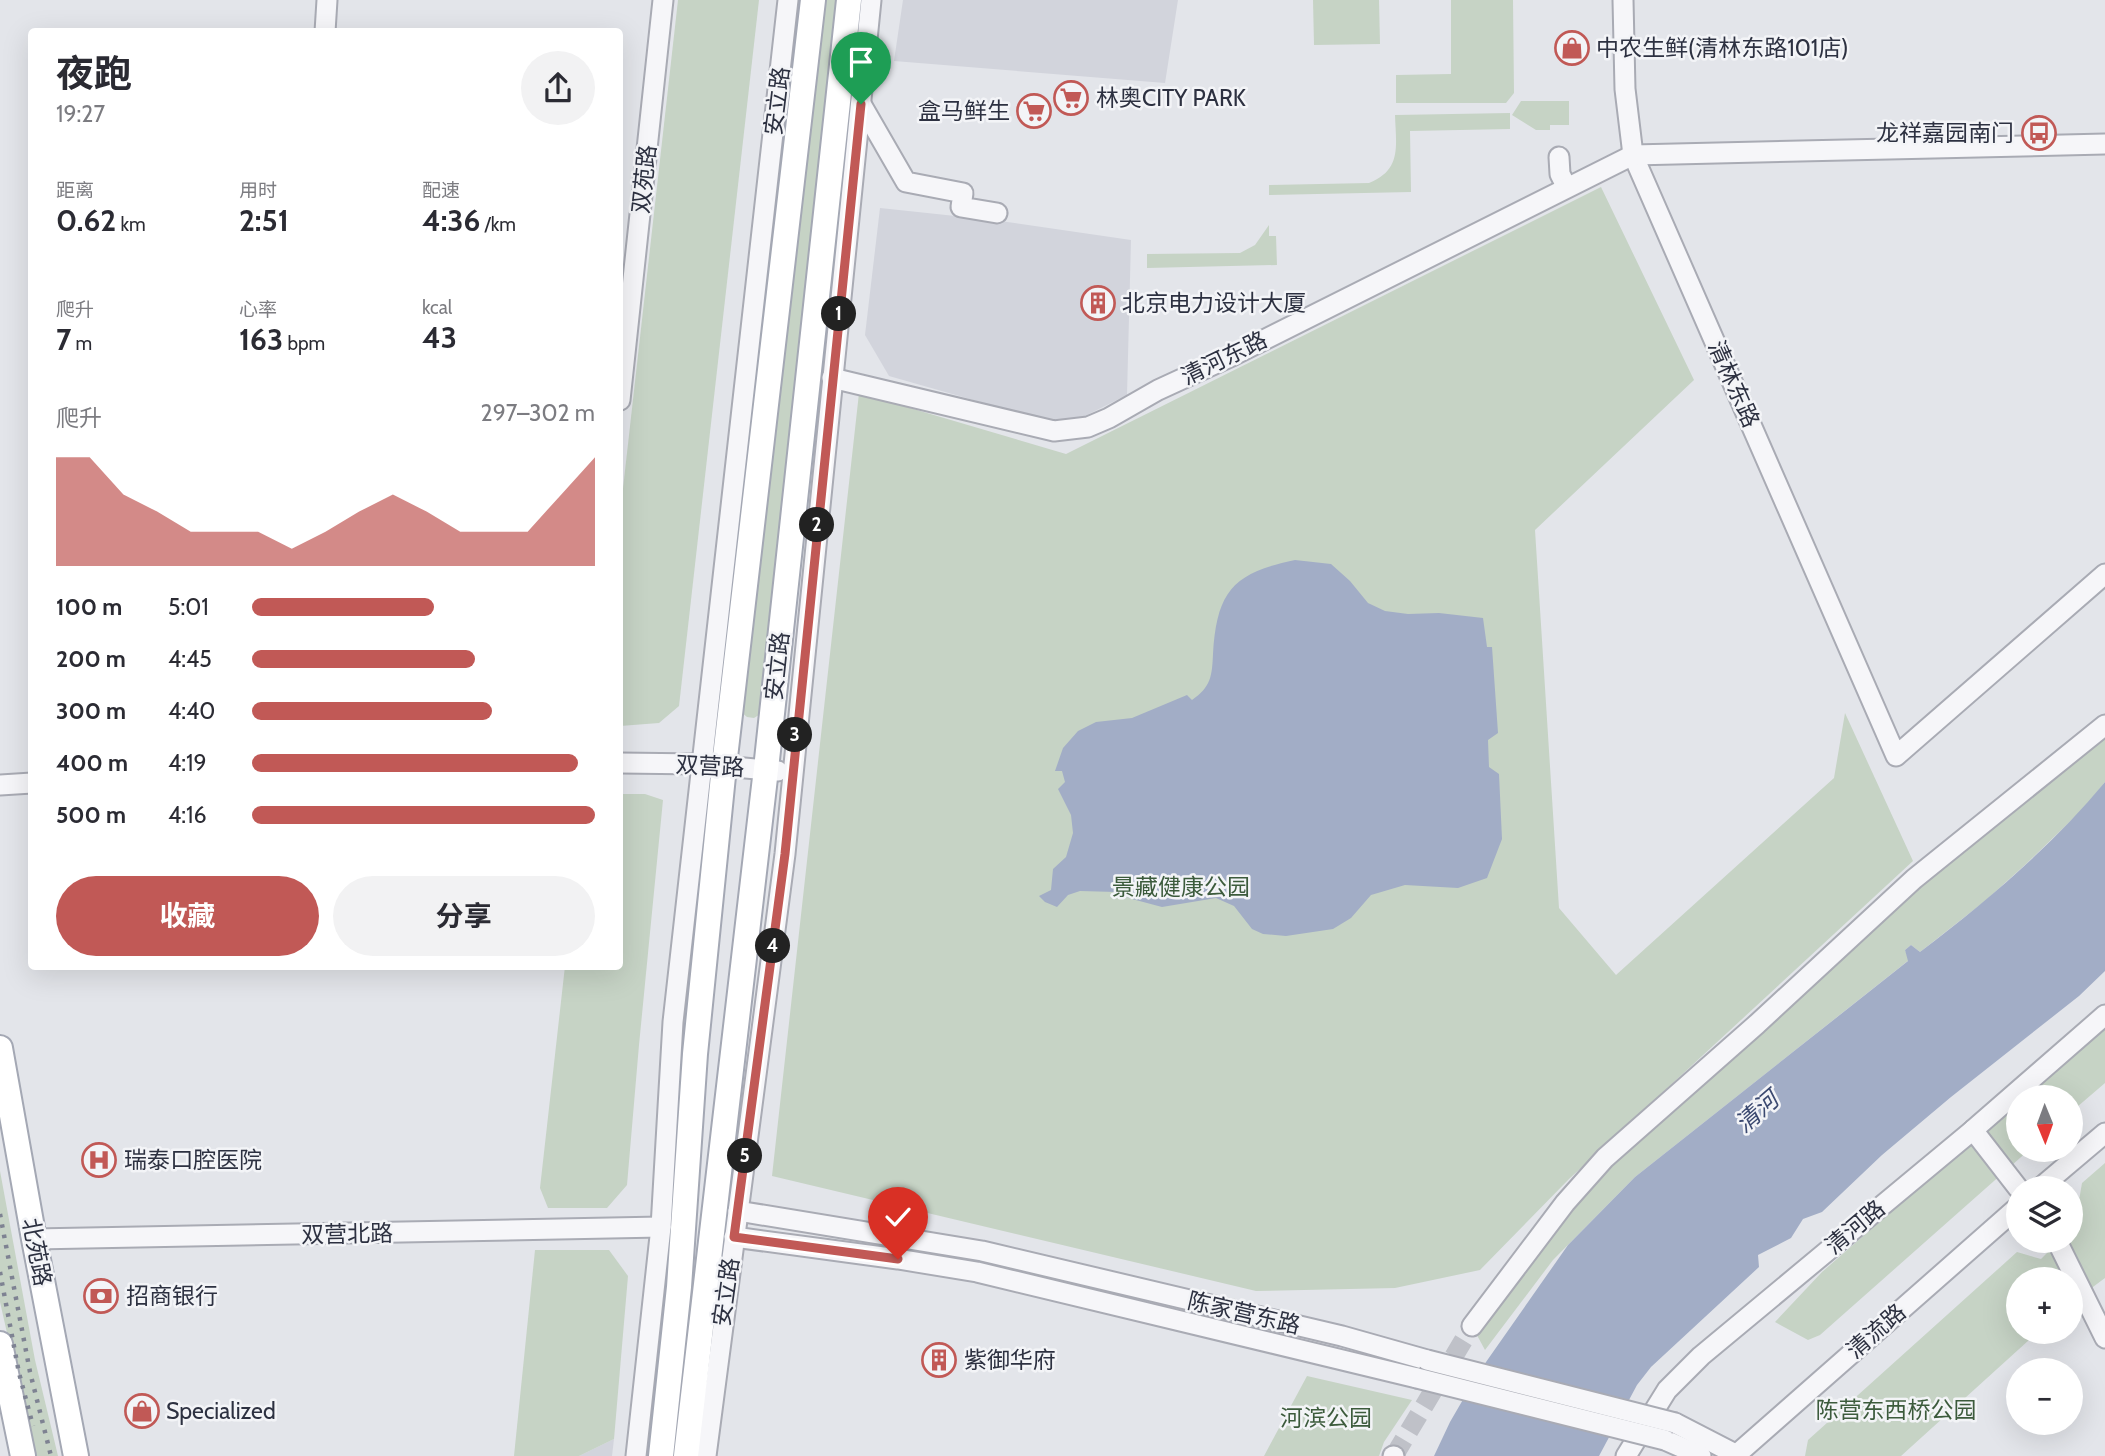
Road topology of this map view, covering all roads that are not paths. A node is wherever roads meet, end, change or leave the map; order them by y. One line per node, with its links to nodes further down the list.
1 (327, 0): 8 (street)
2 (663, 0): 15 (street, 双苑路)
3 (788, 0): 20 (street, 安立路)
4 (813, 0): 20 (main road, 安立路)
5 (849, 0): 21 (main road, 安立路)
6 (871, 0): 9 (street, 安立路)
7 (1623, 0): 11 (street, 清林东路)
8 (326, 28)
9 (861, 104): 14 (street); 16 (street, 安立路)
10 (2105, 144): 11 (street)
11 (1633, 155): 16 (street, 清河东路); 17 (street, 清林东路)
12 (1559, 157): 13 (street)
13 (1563, 180)
14 (997, 213)
15 (623, 372)
16 (832, 378): 22 (street, 安立路)
17 (2105, 574)
18 (2105, 725): 37 (street)
19 (623, 763): 20 (street, 双营路)
20 (712, 765): 21 (street, 双营路); 33 (street, 安立路); 45 (main road, 安立路)
21 (766, 769): 22 (street, 双营路); 46 (main road, 安立路)
22 (796, 773): 31 (street, 安立路)
23 (28, 783): 24 (street)
24 (0, 785)
25 (2105, 1015): 27 (street, 清河路)
26 (0, 1048): 35 (main road, 北苑路)
27 (1973, 1130): 29 (street); 48 (street, 清河路)
28 (2105, 1133): 30 (street)
29 (2009, 1176)
30 (2054, 1176)
31 (738, 1212): 34 (street, 安立路); 40 (street, 陈家营东路, bridge)
32 (2006, 1218): 41 (street, 清流路)
33 (661, 1227): 35 (street, 双营北路); 44 (street, 安立路)
34 (734, 1237): 40 (street, 陈家营东路, bridge); 47 (street, 安立路)
35 (34, 1239): 43 (main road, 北苑路)
36 (2063, 1253): 38 (street)
37 (1472, 1326)
38 (2105, 1338)
39 (0, 1343): 42 (main road)
40 (1670, 1432): 41 (street, 陈家营东路); 49 (street, 陈家营东路)
41 (1737, 1455)
42 (23, 1456)
43 (76, 1456)
44 (636, 1456)
45 (661, 1456)
46 (686, 1456)
47 (706, 1456)
48 (1626, 1456)
49 (1701, 1456)

